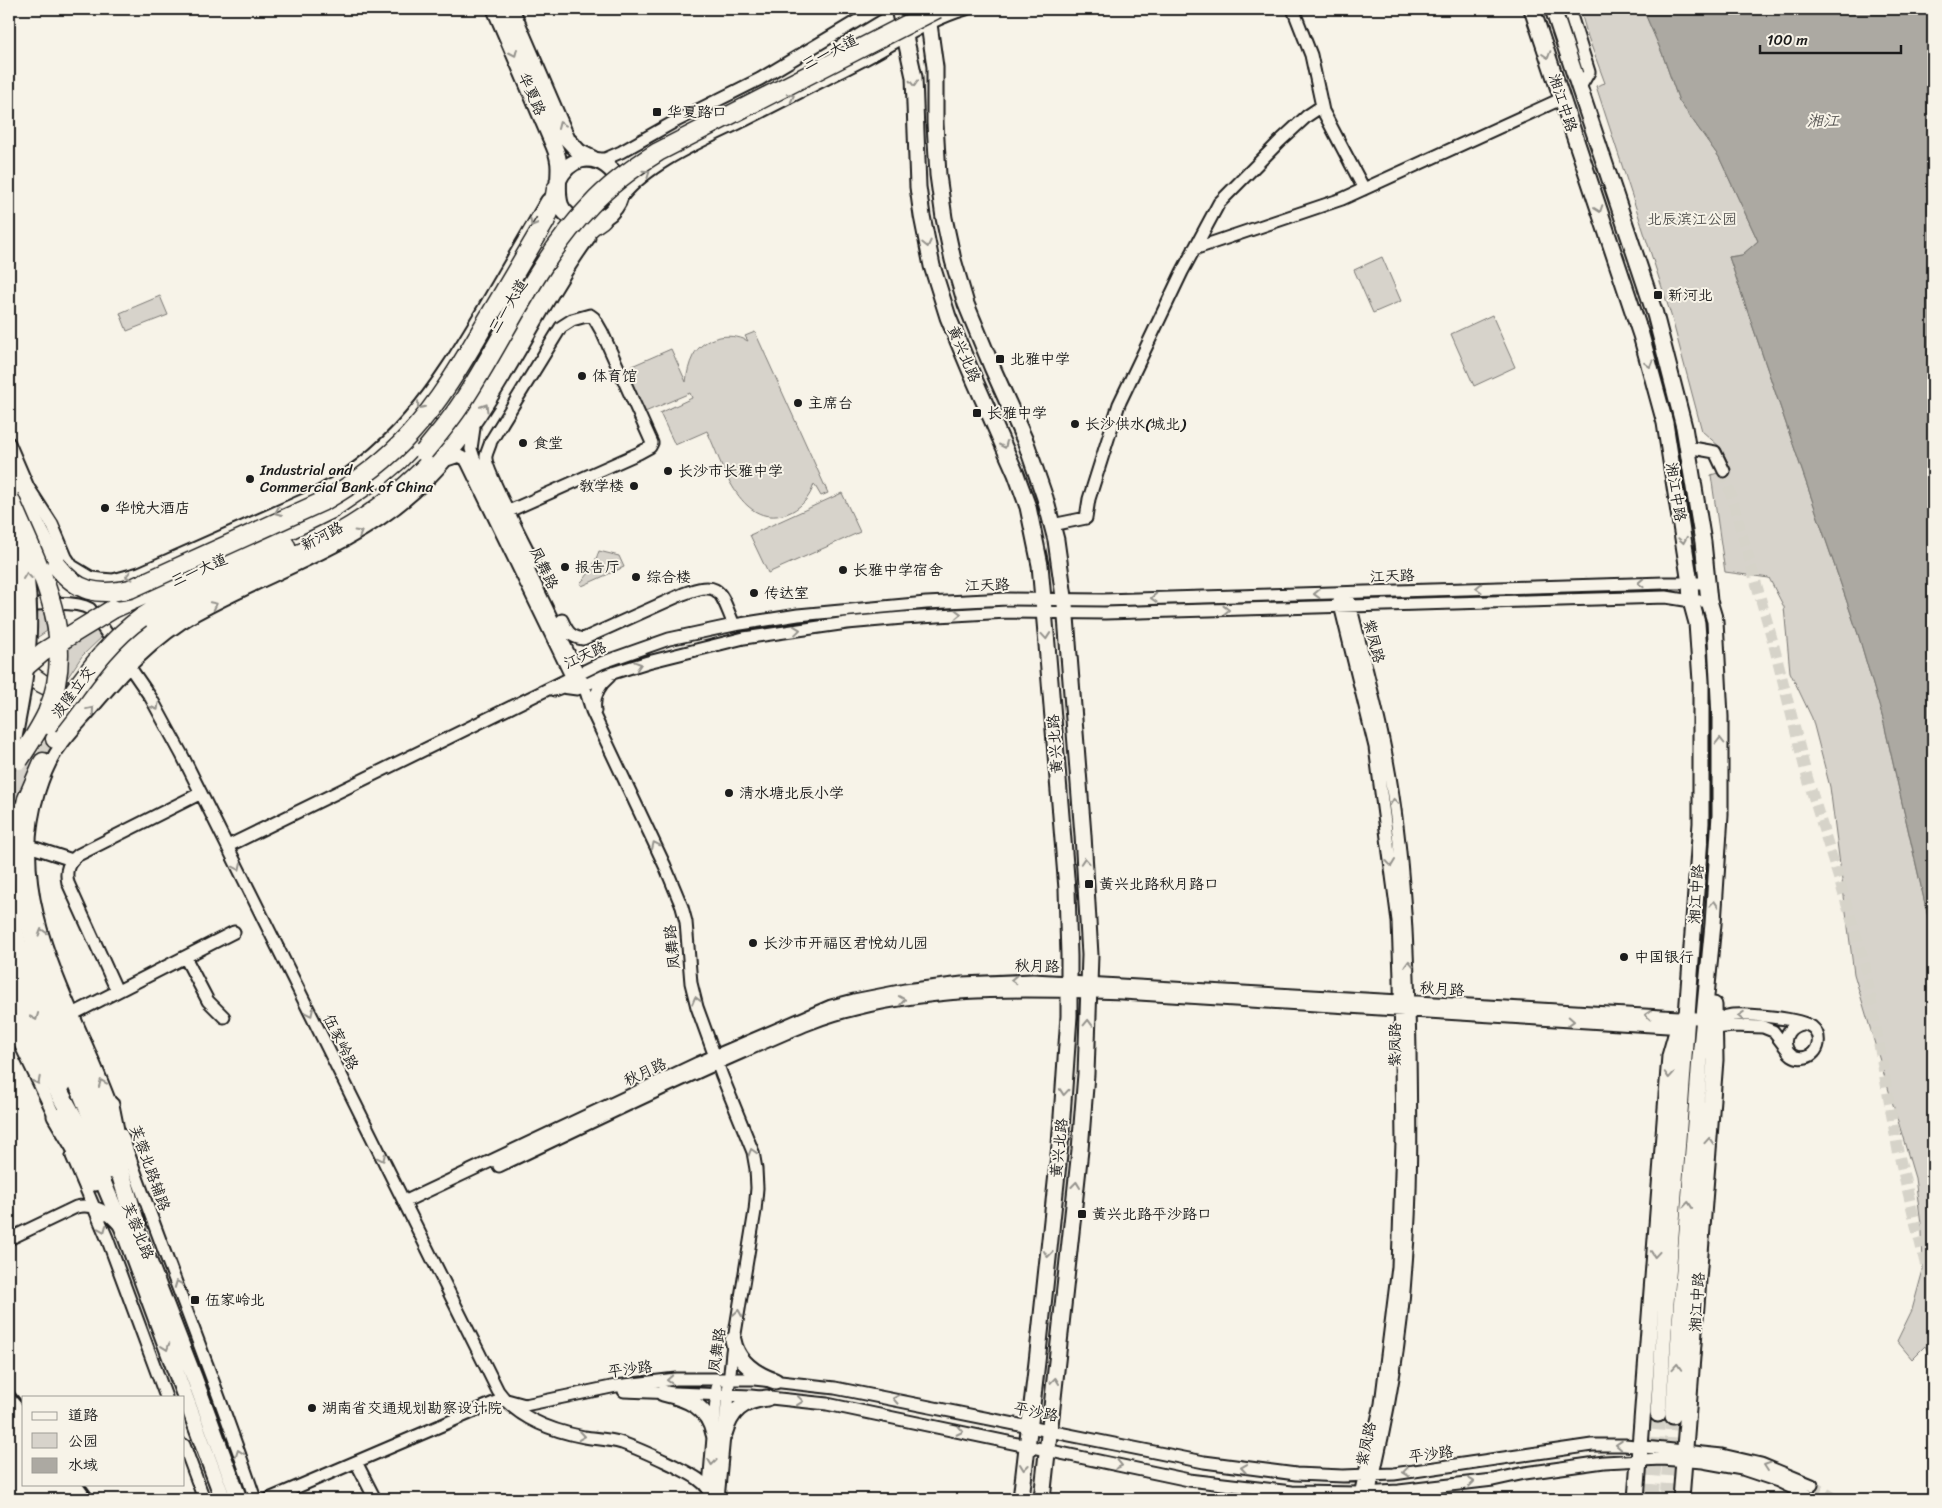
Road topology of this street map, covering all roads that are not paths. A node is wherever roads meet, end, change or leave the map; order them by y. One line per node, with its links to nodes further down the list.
1 (495, 9): 19 (main road, 华夏路, one-way to 19)
2 (511, 9): 18 (main road, 华夏路, one-way to 2)
3 (877, 9): 18 (street)
4 (899, 9): 14 (main road, 黄兴北路)
5 (914, 9): 30 (highway, 三一大道)
6 (924, 9): 13 (main road, 黄兴北路)
7 (937, 9): 30 (highway, 三一大道, bridge)
8 (966, 9): 13 (street, 新河路)
9 (1293, 9): 17 (street)
10 (1532, 9): 16 (main road, 湘江中路, one-way to 16)
11 (1553, 9): 15 (main road, 湘江中路)
12 (1569, 9): 15 (street)
13 (929, 24): 14 (street, 新河路); 37 (main road, 黄兴北路)
14 (905, 35): 21 (street, 新河路, one-way to 14); 48 (main road, 黄兴北路, one-way to 48)
15 (1579, 88): 26 (main road, 湘江中路)
16 (1561, 99): 20 (street); 41 (main road, 湘江中路, one-way to 41)
17 (1322, 106): 20 (street); 22 (street)
18 (593, 159): 19 (main road); 21 (main road)
19 (557, 185): 21 (main road); 24 (highway, bridge); 40 (street, one-way to 40)
20 (1364, 189): 22 (street)
21 (608, 214): 23 (street, 新河路, one-way to 21); 28 (highway)
22 (1194, 249): 37 (street)
23 (474, 425): 28 (street, 新河路); 54 (street, 凤舞路)
24 (416, 427): 30 (highway, bridge); 35 (highway, bridge)
25 (9, 443): 32 (street)
26 (1688, 446): 31 (street); 42 (main road, 湘江中路)
27 (9, 455): 32 (main road)
28 (443, 455): 30 (highway); 38 (highway); 56 (street, 新河路, one-way to 28); 57 (street, 凤舞路)
29 (9, 464): 35 (highway, bridge)
30 (403, 465): 33 (highway, 三一大道)
31 (1724, 471)
32 (28, 487): 40 (street)
33 (368, 493): 35 (highway, bridge); 38 (highway); 51 (highway, 三一大道); 61 (highway, 三一大道, bridge)
34 (9, 499): 68 (main road, one-way to 34, bridge); 68 (highway, bridge)
35 (326, 500)
36 (509, 511): 36 (street); 52 (street)
37 (1052, 525): 49 (main road, 黄兴北路)
38 (347, 528): 56 (highway)
39 (9, 543): 64 (main road, bridge)
40 (92, 578): 47 (street)
41 (1690, 583): 42 (street, 江天路); 43 (street, 江天路, one-way to 43); 44 (main road, 湘江中路)
42 (1708, 583): 45 (main road, 湘江中路)
43 (1342, 593): 49 (street, 江天路, one-way to 49); 50 (street, 紫凤路)
44 (1691, 601): 45 (street, 江天路); 50 (street, 江天路); 87 (main road, 湘江中路)
45 (1710, 601): 88 (main road, 湘江中路, one-way to 45)
46 (9, 606): 47 (street)
47 (84, 606): 56 (street, 伍家岭路)
48 (1044, 606): 49 (street, 江天路); 52 (street, 江天路); 58 (street, 江天路, one-way to 48); 80 (main road, 黄兴北路, one-way to 80)
49 (1065, 606): 50 (street, 江天路, one-way to 50); 81 (main road, 黄兴北路, one-way to 49)
50 (1346, 607): 83 (street, 紫凤路)
51 (142, 618): 68 (highway, 波隆立交, bridge)
52 (734, 625): 55 (street, 江天路)
53 (9, 640): 60 (highway)
54 (564, 643): 55 (street); 59 (street, 凤舞路)
55 (612, 659): 59 (street, 江天路)
56 (125, 660): 60 (highway); 69 (street, 伍家岭路, one-way to 69); 71 (street, 新河路, one-way to 56)
57 (563, 660): 59 (street, 凤舞路); 62 (street)
58 (620, 671): 63 (street, 江天路); 65 (street)
59 (575, 675): 62 (street, 江天路); 63 (street, 凤舞路)
60 (104, 678): 66 (highway)
61 (9, 681)
62 (554, 685): 72 (street, 江天路)
63 (580, 687): 65 (street, 凤舞路); 72 (street, 江天路)
64 (9, 706)
65 (598, 725): 91 (street, 凤舞路, one-way to 65)
66 (55, 739)
67 (43, 762): 71 (highway)
68 (12, 764)
69 (201, 793): 72 (street, 伍家岭路); 73 (street)
70 (9, 808): 71 (highway)
71 (19, 845): 73 (street); 84 (street, 芙蓉北路辅路, one-way to 71); 99 (highway)
72 (228, 848): 96 (street, 伍家岭路, one-way to 96)
73 (72, 860): 82 (street)
74 (9, 904): 79 (main road)
75 (234, 932): 78 (street)
76 (9, 948): 79 (main road)
77 (9, 954): 79 (highway)
78 (185, 957): 82 (street); 85 (street)
79 (18, 976): 94 (highway, one-way to 94); 99 (main road, 芙蓉北路)
80 (1069, 986): 81 (street, 秋月路); 91 (street, 秋月路); 113 (main road, 黄兴北路, one-way to 113)
81 (1089, 987): 83 (street, 秋月路); 114 (main road, 黄兴北路, one-way to 81)
82 (117, 991): 84 (street)
83 (1405, 1007): 87 (street, 秋月路); 122 (street, 紫凤路)
84 (73, 1014): 92 (street, 芙蓉北路辅路, one-way to 84)
85 (224, 1017)
86 (9, 1021): 93 (street, one-way to 93)
87 (1683, 1022): 88 (street, 秋月路); 88 (main road, 湘江中路, one-way to 88); 119 (main road, 湘江中路, one-way to 119)
88 (1709, 1024): 89 (street, one-way to 88); 90 (street); 120 (main road, 湘江中路, one-way to 88)
89 (1802, 1024): 90 (street); 90 (street)
90 (1786, 1048)
91 (716, 1060): 96 (street, 秋月路); 102 (street, 凤舞路, one-way to 91)
92 (111, 1105): 98 (street, 芙蓉北路辅路); 99 (main road)
93 (55, 1116): 95 (street); 99 (main road)
94 (87, 1143): 99 (main road, 芙蓉北路)
95 (83, 1181): 97 (street); 100 (street)
96 (406, 1206): 110 (street, 伍家岭路)
97 (94, 1207): 99 (street); 101 (street); 108 (street, one-way to 108)
98 (157, 1229): 99 (street); 105 (street, 芙蓉北路辅路, one-way to 98)
99 (133, 1230): 111 (main road, 芙蓉北路); 127 (main road, 芙蓉北路, one-way to 127)
100 (9, 1232)
101 (9, 1239)
102 (733, 1340): 103 (street, 凤舞路); 104 (main road)
103 (723, 1378): 104 (street, 平沙路); 107 (street, 凤舞路); 110 (street, 平沙路, one-way to 110)
104 (775, 1381): 113 (street, 平沙路, one-way to 104)
105 (218, 1393): 111 (street); 129 (street, 芙蓉北路辅路, one-way to 105)
106 (663, 1393): 107 (street, 平沙路); 112 (street, 平沙路); 115 (main road)
107 (722, 1395): 109 (street, 平沙路); 115 (street, 凤舞路)
108 (166, 1396)
109 (767, 1398): 115 (main road); 116 (street, 平沙路, one-way to 116)
110 (503, 1399): 112 (street, 伍家岭路); 121 (street, 平沙路)
111 (203, 1400): 128 (main road, 芙蓉北路)
112 (513, 1408): 121 (street, 平沙路); 124 (street, 伍家岭路, one-way to 124)
113 (1029, 1426): 114 (street, 平沙路); 116 (main road, 黄兴北路)
114 (1050, 1430): 118 (main road, 黄兴北路); 122 (street, 平沙路, one-way to 114)
115 (719, 1434): 124 (street, 凤舞路, one-way to 124); 133 (street, 凤舞路)
116 (1027, 1445): 118 (street, 平沙路); 134 (main road, 黄兴北路, one-way to 134)
117 (185, 1448): 126 (street)
118 (1047, 1449): 125 (street, 平沙路, one-way to 125); 135 (main road, 黄兴北路)
119 (1639, 1453): 120 (street, 平沙路); 122 (street, 平沙路, one-way to 122); 125 (street, 平沙路, one-way to 119); 136 (main road, 湘江中路)
120 (1685, 1456): 123 (street, 平沙路); 137 (main road, 湘江中路)
121 (358, 1465): 130 (street, 平沙路); 131 (street, 平沙路); 132 (street)
122 (1370, 1475): 125 (street, 紫凤路)
123 (1810, 1490)
124 (709, 1495)
125 (1365, 1496)
126 (204, 1499)
127 (222, 1499)
128 (239, 1499)
129 (255, 1499)
130 (269, 1499)
131 (289, 1499)
132 (375, 1499)
133 (718, 1499)
134 (1021, 1499)
135 (1042, 1499)
136 (1636, 1499)
137 (1681, 1499)

